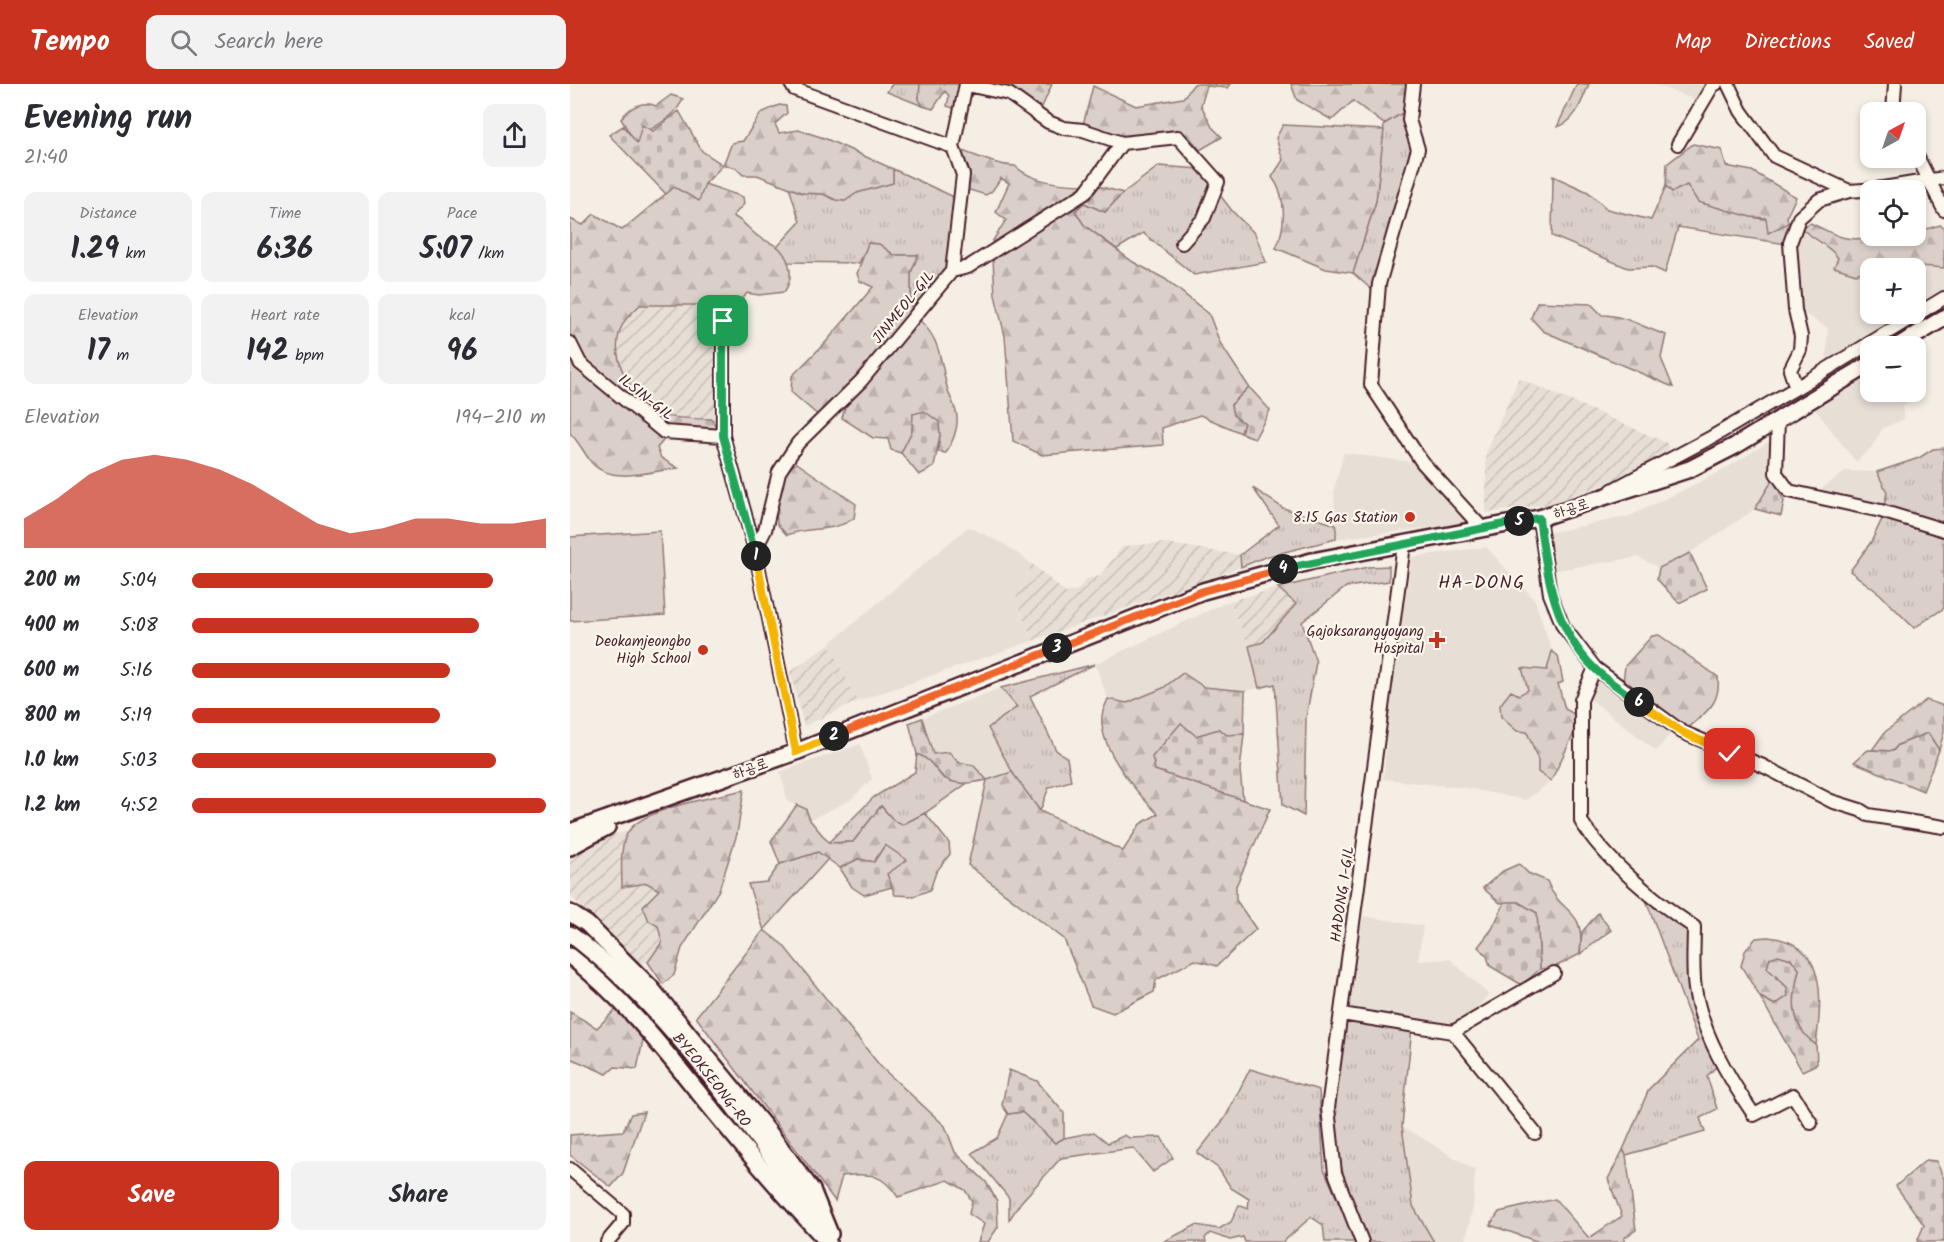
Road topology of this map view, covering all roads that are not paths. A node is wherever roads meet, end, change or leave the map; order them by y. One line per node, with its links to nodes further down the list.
1 (790, 84): 10 (street)
2 (967, 84): 8 (street); 10 (street)
3 (1413, 84): 29 (street)
4 (1716, 84): 9 (street)
5 (1728, 84): 14 (street)
6 (1895, 84): 7 (street)
7 (1894, 102)
8 (1122, 143): 16 (street); 17 (street)
9 (1678, 144)
10 (953, 147): 17 (street, JINMEOL-GIL)
11 (1924, 168): 13 (street)
12 (1944, 178): 13 (street)
13 (1930, 180): 14 (street); 15 (street)
14 (1849, 191): 24 (street)
15 (1944, 210)
16 (1182, 243)
17 (952, 271): 32 (street, JINMEOL-GIL)
18 (1944, 297): 24 (street)
19 (1944, 318): 21 (main road)
20 (723, 321): 26 (street)
21 (1914, 336)
22 (570, 343): 26 (street, ILSIN-GIL)
23 (1860, 370): 25 (main road, 하공로)
24 (1796, 388): 27 (street)
25 (1778, 420): 27 (main road, 하공로); 30 (street)
26 (723, 436): 32 (street)
27 (1596, 500): 28 (main road, 하공로)
28 (1539, 518): 29 (main road, 하공로); 33 (street)
29 (1481, 527): 31 (main road, 하공로)
30 (1944, 530)
31 (1404, 544): 34 (main road, 하공로); 46 (street, HADONG 1-GIL)
32 (755, 550): 34 (street)
33 (1594, 668): 38 (street); 48 (street)
34 (796, 752): 35 (main road, 하공로)
35 (636, 810): 36 (main road, 하공로); 40 (main road)
36 (596, 823): 37 (main road); 39 (main road, 하공로)
37 (570, 827)
38 (1944, 827)
39 (570, 832)
40 (570, 847)
41 (570, 913): 51 (main road)
42 (570, 934): 51 (main road, BYEOKSEONG-RO)
43 (570, 942): 51 (main road, BYEOKSEONG-RO)
44 (570, 956): 51 (main road)
45 (1554, 973): 47 (street)
46 (1341, 1014): 47 (street); 53 (street, HADONG 1-GIL)
47 (1453, 1032): 49 (street)
48 (1810, 1123)
49 (1535, 1133)
50 (570, 1169): 52 (street)
51 (831, 1240)
52 (607, 1242)
53 (1362, 1242)

